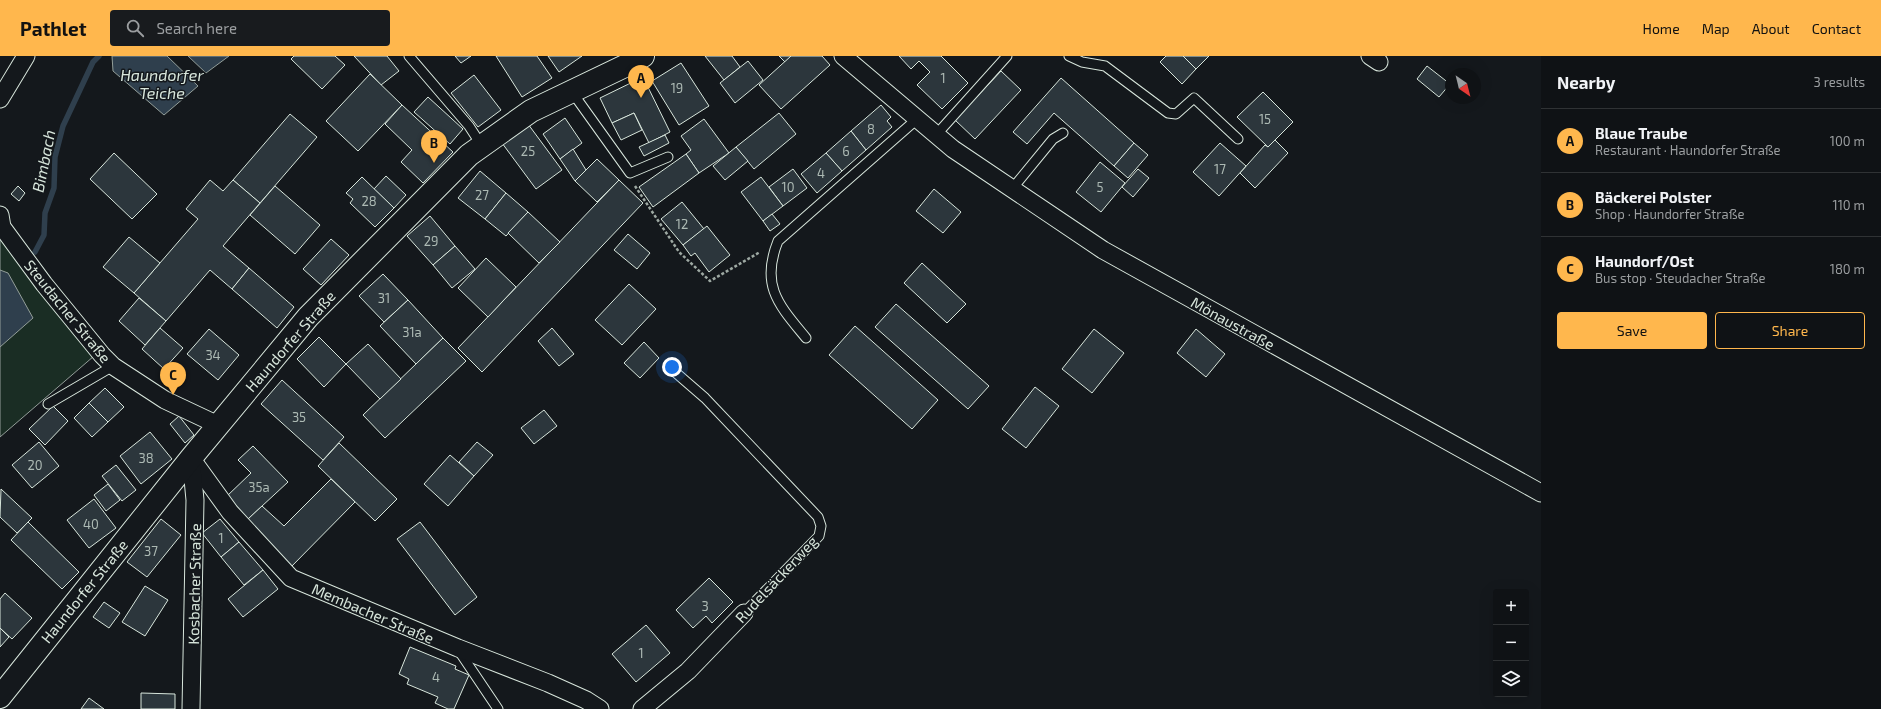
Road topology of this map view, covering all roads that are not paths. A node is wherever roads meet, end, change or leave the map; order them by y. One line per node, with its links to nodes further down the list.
1 (26, 56): 8 (street)
2 (409, 56): 13 (lane)
3 (643, 56): 7 (street, Haundorfer Straße)
4 (843, 56): 9 (street, Mönaustraße)
5 (1007, 56): 11 (lane)
6 (1069, 56): 12 (lane)
7 (572, 92): 13 (street, Haundorfer Straße); 14 (lane)
8 (0, 99)
9 (918, 119): 11 (street, Mönaustraße); 17 (lane)
10 (1063, 133): 15 (lane)
11 (936, 135): 15 (street, Mönaustraße)
12 (1238, 139)
13 (482, 146): 21 (street, Haundorfer Straße)
14 (668, 157)
15 (1012, 189): 23 (street, Mönaustraße)
16 (0, 215): 18 (street, Steudacher Straße)
17 (806, 338)
18 (113, 366): 20 (lane); 21 (street, Steudacher Straße)
19 (675, 372): 24 (lane, Rudelsäckerweg)
20 (48, 404)
21 (218, 425): 22 (street, Haundorfer Straße)
22 (190, 458): 25 (street, Membacher Straße); 26 (street, Haundorfer Straße); 27 (street, Kosbacher Straße)
23 (1541, 493)
24 (744, 613): 30 (street, Rudelsäckerweg)
25 (458, 648): 28 (lane); 29 (street, Membacher Straße)
26 (0, 697)
27 (191, 709)
28 (498, 709)
29 (600, 709)
30 (642, 709)

